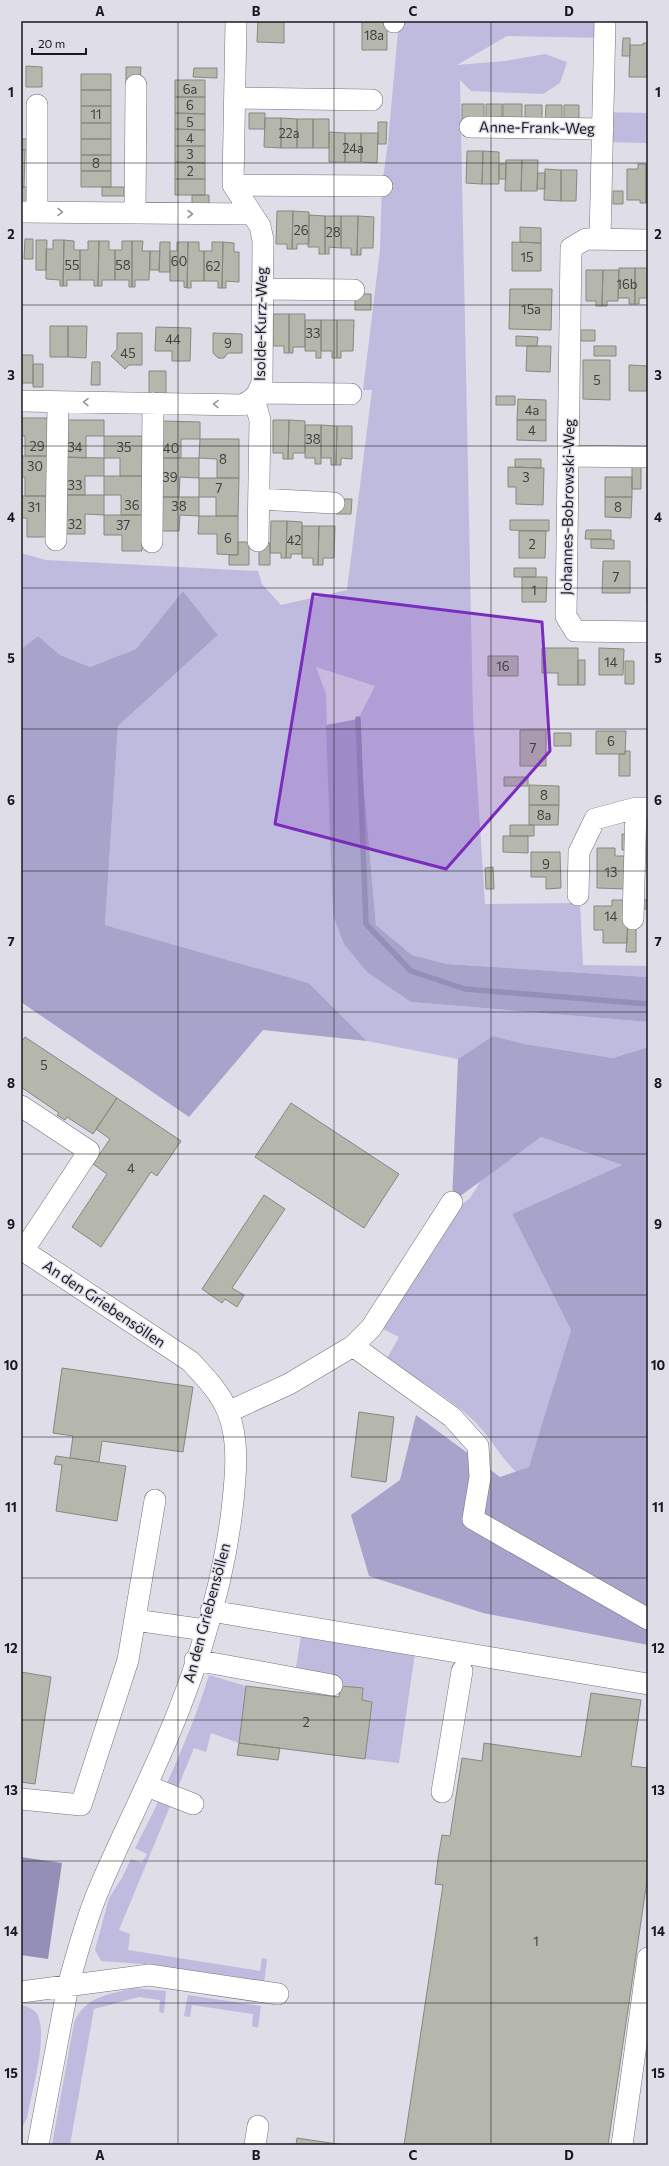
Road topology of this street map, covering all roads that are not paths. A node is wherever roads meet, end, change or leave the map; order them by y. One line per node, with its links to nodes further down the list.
1 (236, 21): 4 (street)
2 (605, 21): 8 (street, Anne-Frank-Weg)
3 (136, 85): 12 (street)
4 (235, 98): 5 (street); 9 (street)
5 (372, 100)
6 (37, 105): 11 (street)
7 (470, 127): 8 (street, Anne-Frank-Weg)
8 (603, 129): 14 (street, Anne-Frank-Weg)
9 (233, 185): 10 (street); 13 (street, Isolde-Kurz-Weg)
10 (382, 186)
11 (29, 212): 12 (street, one-way to 12)
12 (135, 213): 13 (street, one-way to 13)
13 (252, 214): 16 (street, Isolde-Kurz-Weg)
14 (600, 239): 15 (street); 23 (street, Johannes-Bobrowski-Weg)
15 (648, 240)
16 (262, 289): 17 (street); 19 (street, Isolde-Kurz-Weg)
17 (354, 290)
18 (350, 394): 19 (street)
19 (256, 396): 22 (street, one-way to 22); 25 (street, Isolde-Kurz-Weg)
20 (21, 401): 21 (street)
21 (58, 402): 22 (street, one-way to 21); 27 (street)
22 (153, 403): 29 (street)
23 (569, 456): 24 (street); 30 (street, Johannes-Bobrowski-Weg)
24 (648, 456)
25 (259, 499): 26 (street); 28 (street, Isolde-Kurz-Weg)
26 (334, 503)
27 (56, 540)
28 (258, 541)
29 (152, 542)
30 (648, 632)
31 (642, 808): 32 (street); 33 (street)
32 (578, 895)
33 (633, 919)
34 (21, 1106): 36 (street)
35 (452, 1202): 37 (street)
36 (22, 1250): 38 (street, An den Griebensöllen)
37 (353, 1346): 38 (street); 41 (street)
38 (228, 1412): 40 (street, An den Griebensöllen)
39 (155, 1500): 42 (street)
40 (211, 1611): 43 (street, An den Griebensöllen); 46 (street)
41 (648, 1619)
42 (135, 1620): 43 (street); 50 (street)
43 (205, 1630): 44 (street, An den Griebensöllen)
44 (195, 1660): 47 (street); 48 (street, An den Griebensöllen)
45 (462, 1671): 49 (street)
46 (648, 1684)
47 (332, 1685)
48 (147, 1786): 51 (street); 53 (street, An den Griebensöllen)
49 (442, 1792)
50 (21, 1799)
51 (193, 1804)
52 (648, 1958): 57 (street)
53 (68, 1986): 54 (street); 55 (street); 56 (street, An den Griebensöllen)
54 (21, 1992)
55 (278, 1994)
56 (38, 2145)
57 (622, 2145)

